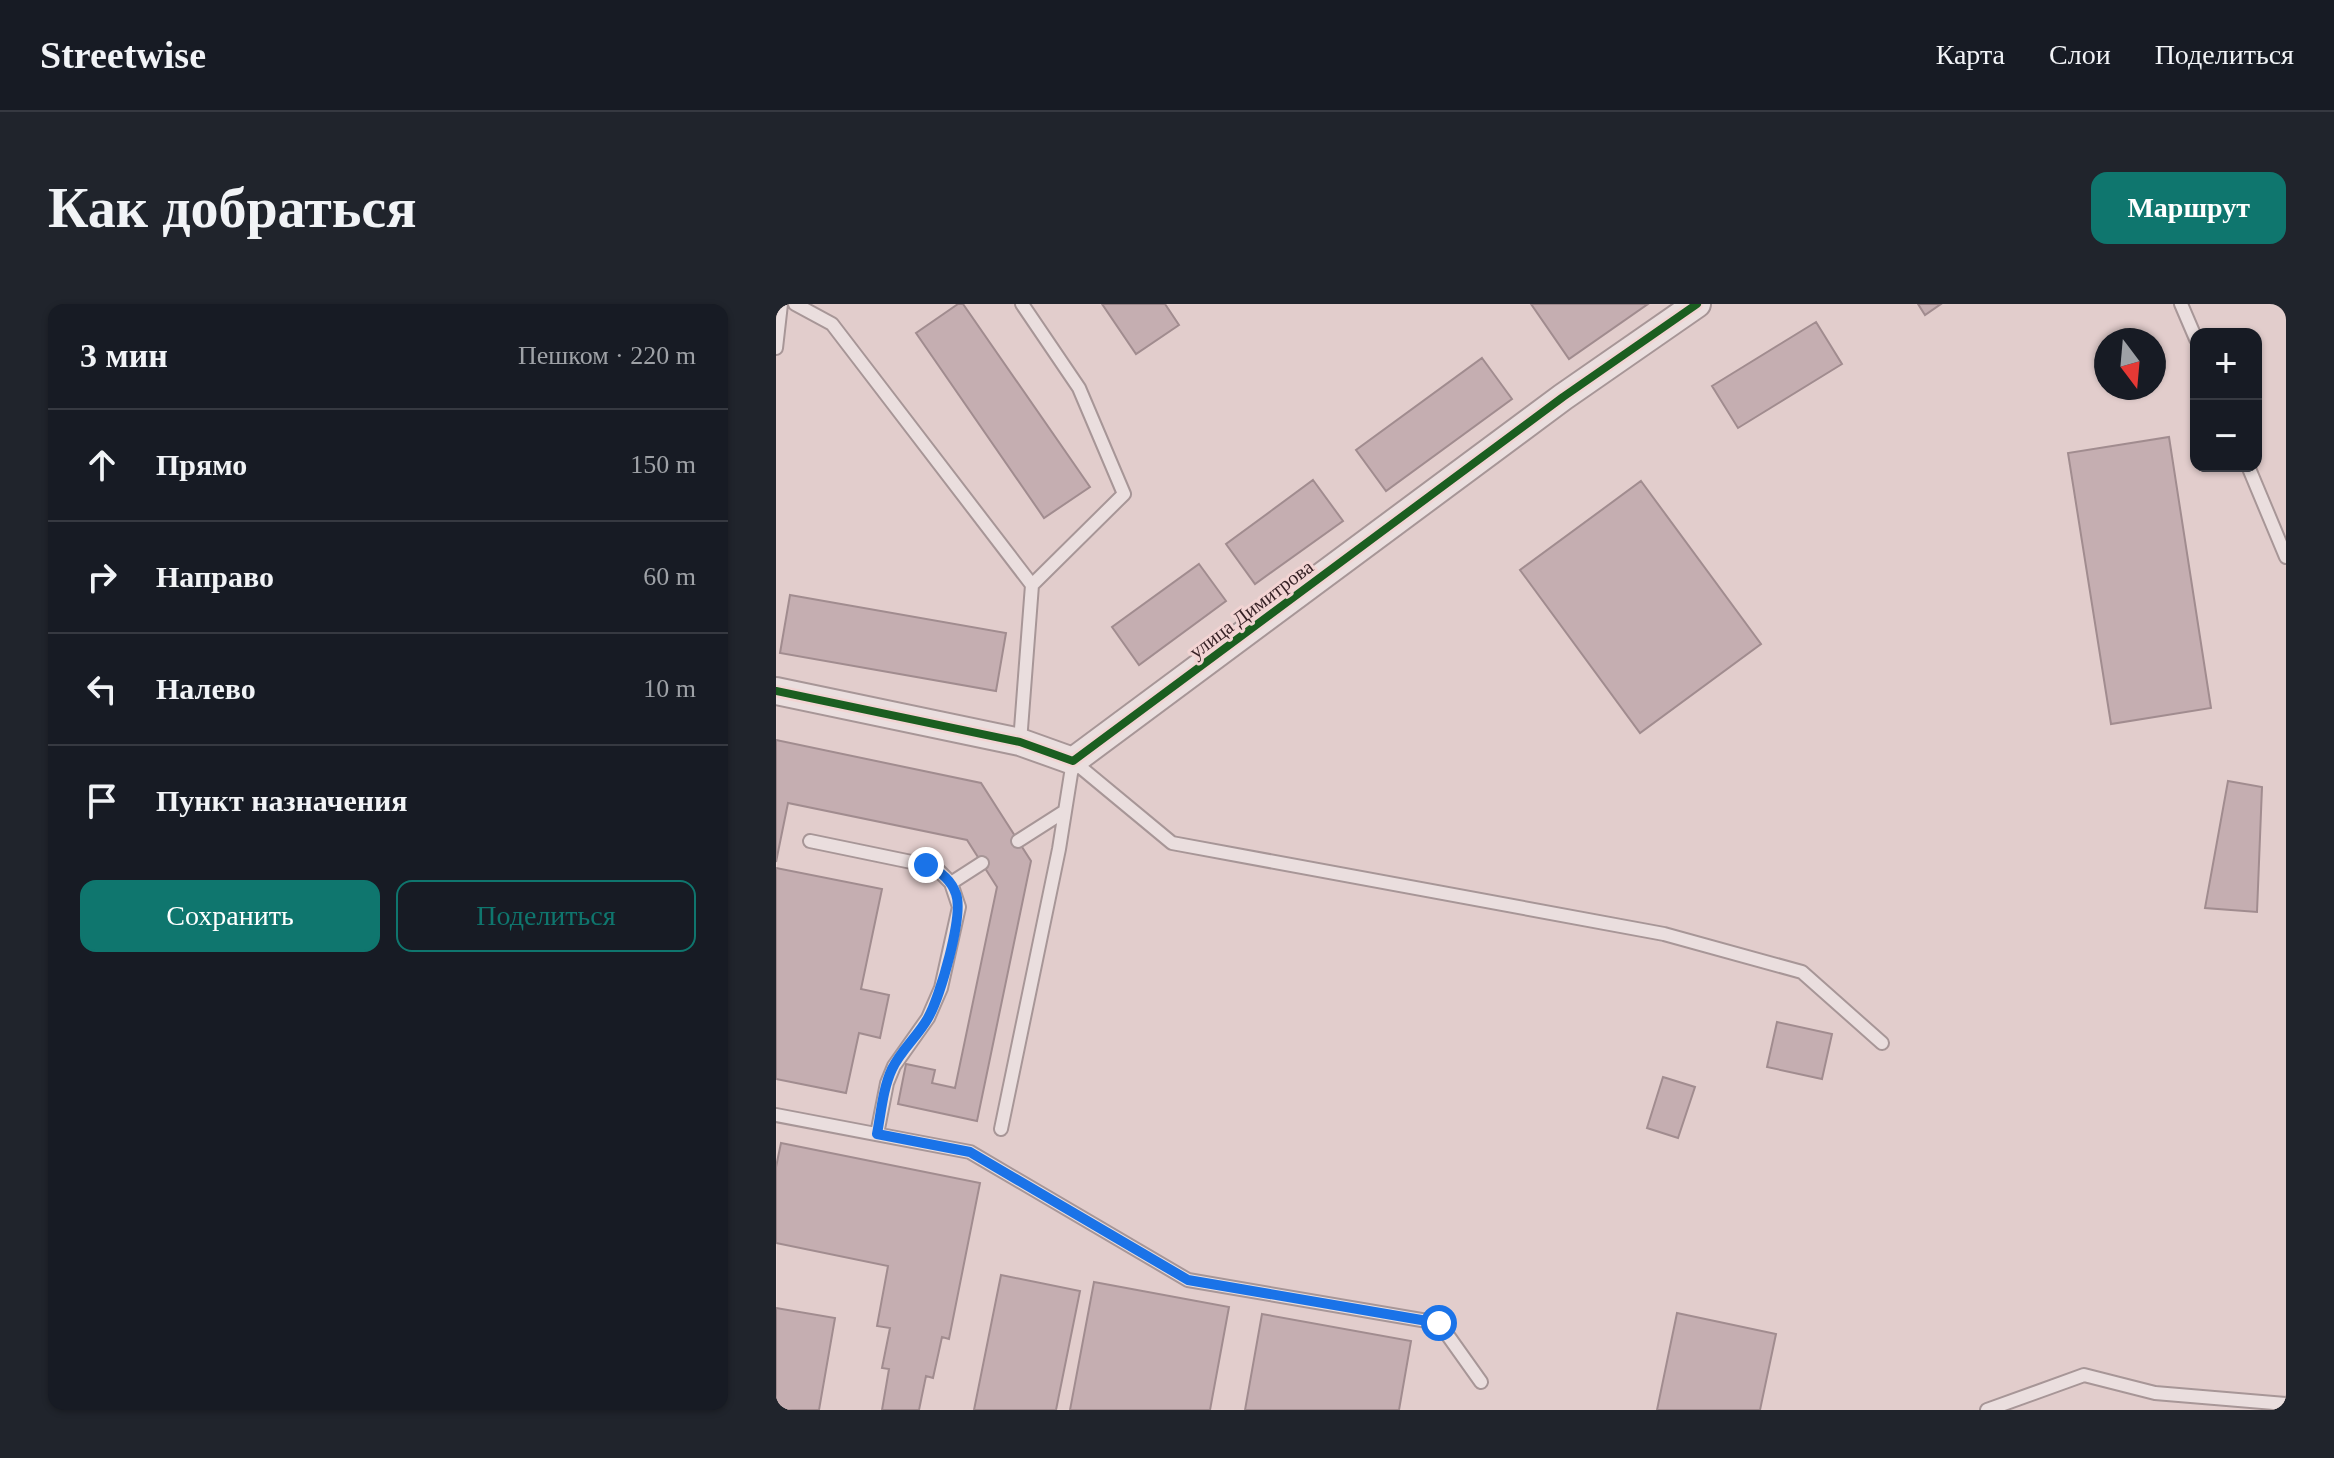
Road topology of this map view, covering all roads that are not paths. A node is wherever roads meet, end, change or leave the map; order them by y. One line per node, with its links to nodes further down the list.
1 (781, 304): 7 (lane)
2 (795, 304): 10 (lane)
3 (1022, 304): 10 (lane)
4 (1697, 304): 13 (street, улица Димитрова)
5 (2181, 304): 6 (lane)
6 (2191, 328)
7 (776, 348)
8 (2251, 472): 9 (lane)
9 (2286, 557)
10 (1032, 585): 12 (lane)
11 (776, 691): 12 (street)
12 (1020, 742): 13 (street)
13 (1073, 761): 14 (lane); 19 (lane)
14 (1065, 811): 16 (lane); 21 (lane)
15 (810, 841): 18 (lane)
16 (1018, 841)
17 (982, 863): 18 (lane)
18 (951, 883): 22 (lane)
19 (1882, 1043)
20 (776, 1115): 22 (lane)
21 (1001, 1129)
22 (877, 1134): 23 (lane)
23 (1481, 1382)
24 (2286, 1404): 25 (lane)
25 (1987, 1410)

